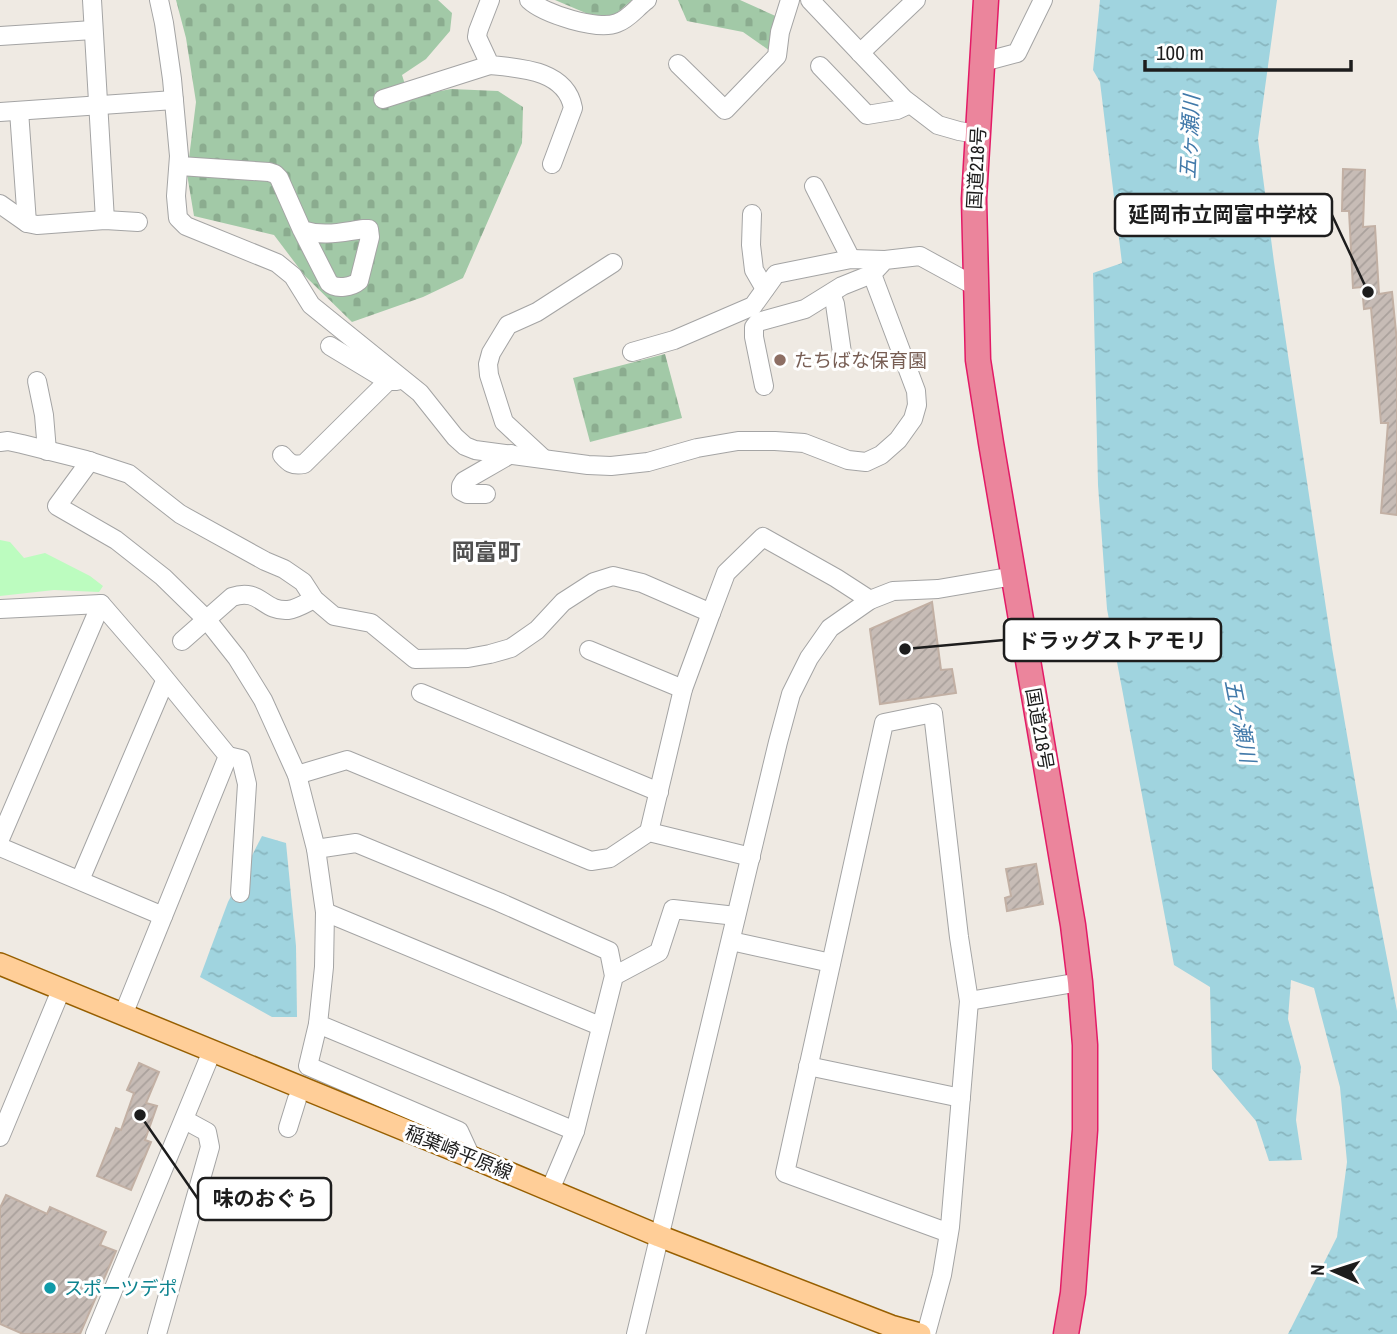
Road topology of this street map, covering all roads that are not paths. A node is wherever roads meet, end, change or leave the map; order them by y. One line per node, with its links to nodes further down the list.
1 (92, 0): 11 (street)
2 (159, 0): 19 (street)
3 (490, 0): 16 (street)
4 (529, 0): 5 (street)
5 (648, 0)
6 (790, 0): 15 (street)
7 (812, 0): 13 (street)
8 (916, 0): 13 (street)
9 (1043, 0): 14 (street)
10 (985, 4): 14 (highway, 国道218号)
11 (93, 30): 12 (street); 21 (street)
12 (0, 36)
13 (860, 53): 20 (street)
14 (982, 62): 24 (highway, 国道218号)
15 (678, 64)
16 (490, 65): 18 (street); 25 (street)
17 (820, 66): 20 (street)
18 (383, 99)
19 (174, 100): 21 (street); 26 (street)
20 (910, 104): 24 (street)
21 (99, 105): 22 (street); 30 (street)
22 (19, 111): 23 (street); 32 (street)
23 (0, 112)
24 (977, 134): 38 (highway, 国道218号)
25 (551, 164)
26 (180, 166): 33 (street); 45 (street)
27 (814, 186): 34 (street)
28 (0, 204): 32 (street)
29 (752, 215): 39 (street)
30 (105, 220): 31 (street); 32 (street)
31 (138, 222)
32 (27, 223)
33 (302, 230)
34 (851, 259): 35 (street); 39 (street)
35 (886, 260): 37 (street); 38 (street)
36 (613, 263): 51 (street)
37 (872, 274): 40 (street); 51 (street)
38 (975, 286): 54 (highway, 国道218号)
39 (765, 289): 42 (street)
40 (831, 294): 43 (street); 46 (street)
41 (330, 346): 45 (street)
42 (632, 352)
43 (843, 360)
44 (37, 381): 48 (street)
45 (396, 381): 49 (street); 50 (street)
46 (764, 386)
47 (0, 442): 48 (street)
48 (47, 451): 52 (street)
49 (512, 454): 51 (street); 53 (street)
50 (282, 455)
51 (544, 458)
52 (90, 461): 55 (street); 60 (street)
53 (486, 494)
54 (1014, 576): 56 (street); 83 (highway, 国道218号)
55 (314, 599): 59 (street); 60 (street)
56 (870, 600): 59 (street); 73 (street)
57 (101, 604): 58 (street); 63 (street); 70 (street)
58 (0, 609)
59 (711, 613): 64 (street)
60 (207, 620): 61 (street); 67 (street)
61 (182, 641)
62 (589, 650): 64 (street)
63 (165, 681): 66 (street); 74 (street)
64 (682, 690): 68 (street)
65 (421, 692): 68 (street)
66 (228, 756): 75 (street); 77 (street)
67 (297, 775): 69 (street); 72 (street)
68 (659, 792): 69 (street)
69 (649, 832): 73 (street)
70 (0, 839)
71 (0, 847): 74 (street)
72 (316, 849): 76 (street); 82 (street)
73 (751, 857): 78 (street)
74 (80, 880): 77 (street)
75 (240, 893)
76 (325, 912): 87 (street); 88 (street)
77 (163, 916): 86 (street)
78 (736, 916): 79 (street); 82 (street)
79 (731, 941): 80 (street); 100 (street)
80 (831, 962): 85 (street); 90 (street)
81 (0, 964): 84 (main road, 稲葉崎平原線)
82 (614, 976): 88 (street)
83 (1080, 982): 85 (street); 107 (highway, 国道218号)
84 (61, 990): 86 (main road, 稲葉崎平原線); 96 (street)
85 (969, 1001): 91 (street)
86 (123, 1015): 89 (main road, 稲葉崎平原線)
87 (318, 1024): 95 (street); 97 (street)
88 (600, 1026): 95 (street)
89 (212, 1051): 93 (street); 97 (main road, 稲葉崎平原線)
90 (808, 1066): 91 (street); 99 (street)
91 (961, 1098): 99 (street)
92 (297, 1099): 94 (street)
93 (185, 1120): 102 (street); 103 (street)
94 (288, 1128)
95 (575, 1131): 98 (street)
96 (0, 1136)
97 (471, 1157): 98 (main road, 稲葉崎平原線)
98 (550, 1190): 100 (main road, 稲葉崎平原線)
99 (950, 1233): 106 (street)
100 (659, 1236): 101 (main road, 稲葉崎平原線); 104 (street)
101 (889, 1330): 105 (main road, 稲葉崎平原線)
102 (95, 1334)
103 (157, 1334)
104 (635, 1334)
105 (920, 1334)
106 (926, 1334)
107 (1066, 1334)

